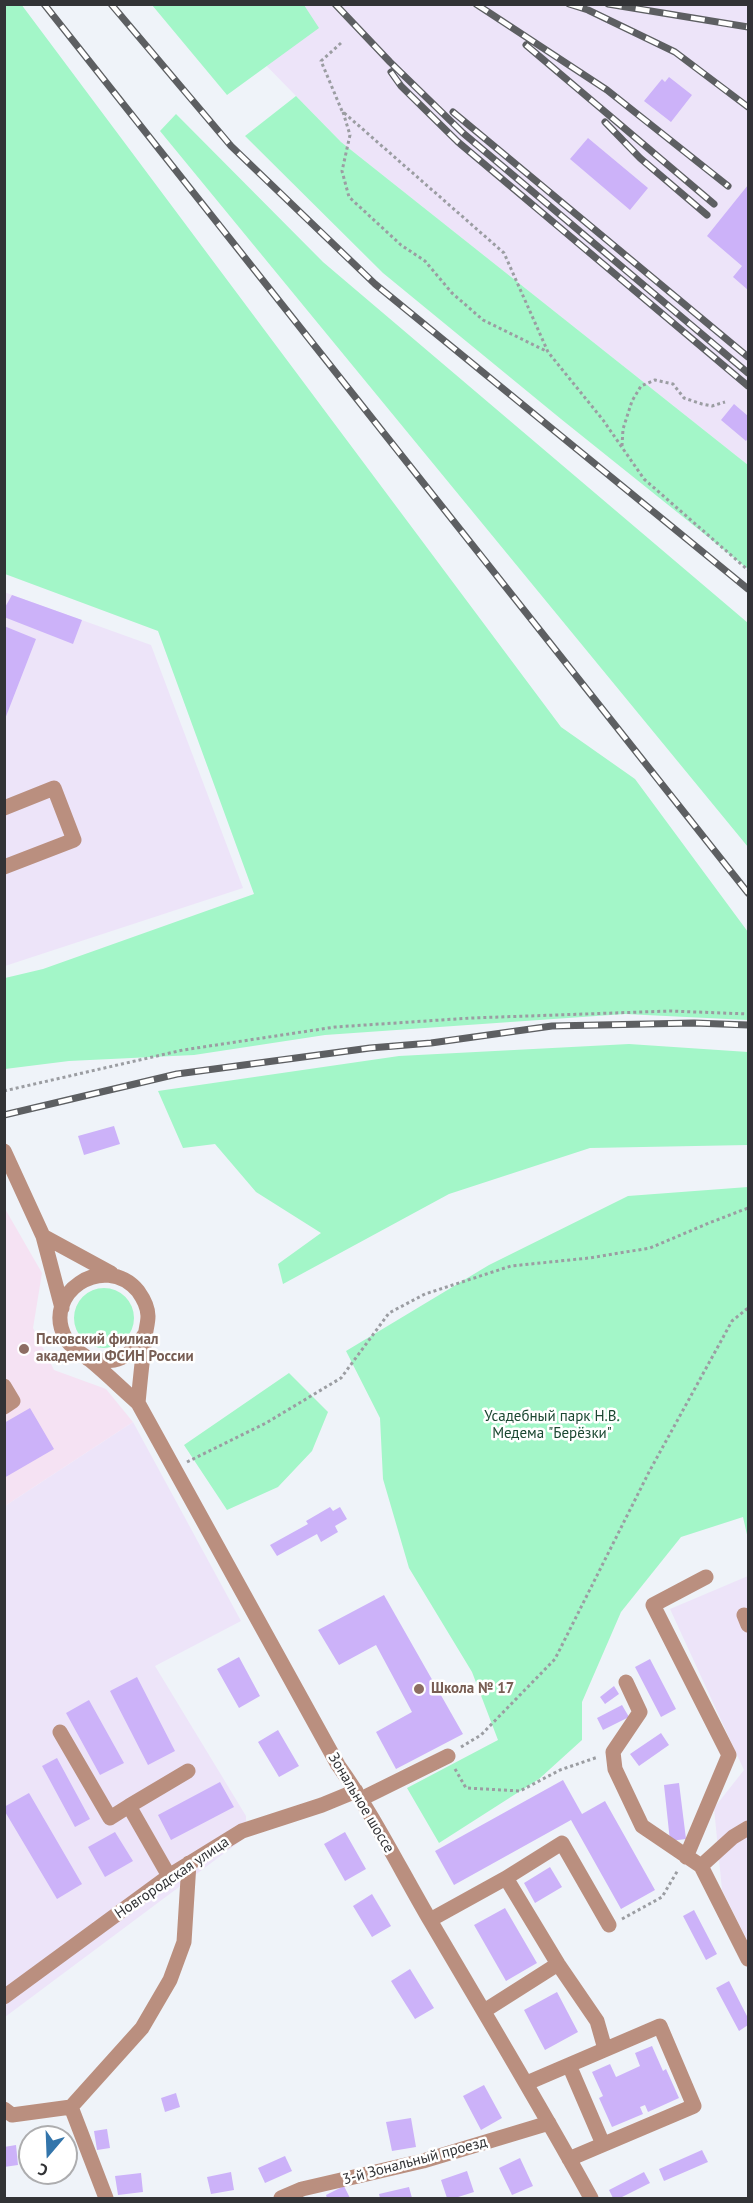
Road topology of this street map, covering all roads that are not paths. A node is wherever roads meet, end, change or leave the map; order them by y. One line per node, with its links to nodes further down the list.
1 (4, 808): 2 (street)
2 (4, 867)
3 (4, 1151): 4 (street, Зональное шоссе)
4 (43, 1236): 5 (street); 6 (street, Зональное шоссе)
5 (114, 1275): 6 (street); 7 (street)
6 (62, 1308): 8 (street, Зональное шоссе)
7 (145, 1334): 8 (street); 10 (street)
8 (88, 1359): 10 (street, Зональное шоссе)
9 (4, 1386): 11 (street)
10 (138, 1403): 17 (street, Зональное шоссе)
11 (4, 1407)
12 (705, 1577): 20 (street)
13 (626, 1682): 20 (street)
14 (60, 1732): 18 (street)
15 (448, 1756): 17 (street, Новгородская улица)
16 (188, 1770): 18 (street)
17 (359, 1795): 21 (street, Новгородская улица); 25 (street, Зональное шоссе)
18 (129, 1806): 23 (street)
19 (748, 1828): 22 (street)
20 (686, 1857): 22 (street)
21 (189, 1863): 23 (street, Новгородская улица); 34 (street)
22 (701, 1866): 27 (street)
23 (169, 1876): 29 (street, Новгородская улица)
24 (506, 1878): 25 (street); 26 (street); 28 (street)
25 (430, 1920): 30 (street, Зональное шоссе)
26 (609, 1925)
27 (748, 1959)
28 (558, 1964): 30 (street); 31 (street)
29 (4, 1997)
30 (484, 2011): 33 (street, Зональное шоссе)
31 (605, 2049): 32 (street); 37 (street)
32 (569, 2065): 33 (street); 37 (street)
33 (527, 2083): 36 (street, Зональное шоссе)
34 (71, 2107): 35 (street); 39 (street)
35 (4, 2109)
36 (549, 2123): 38 (street, Зональное шоссе); 40 (street, 3-й Зональный проезд)
37 (603, 2144): 38 (street)
38 (569, 2159): 41 (street, Зональное шоссе)
39 (106, 2199)
40 (281, 2199)
41 (591, 2199)

